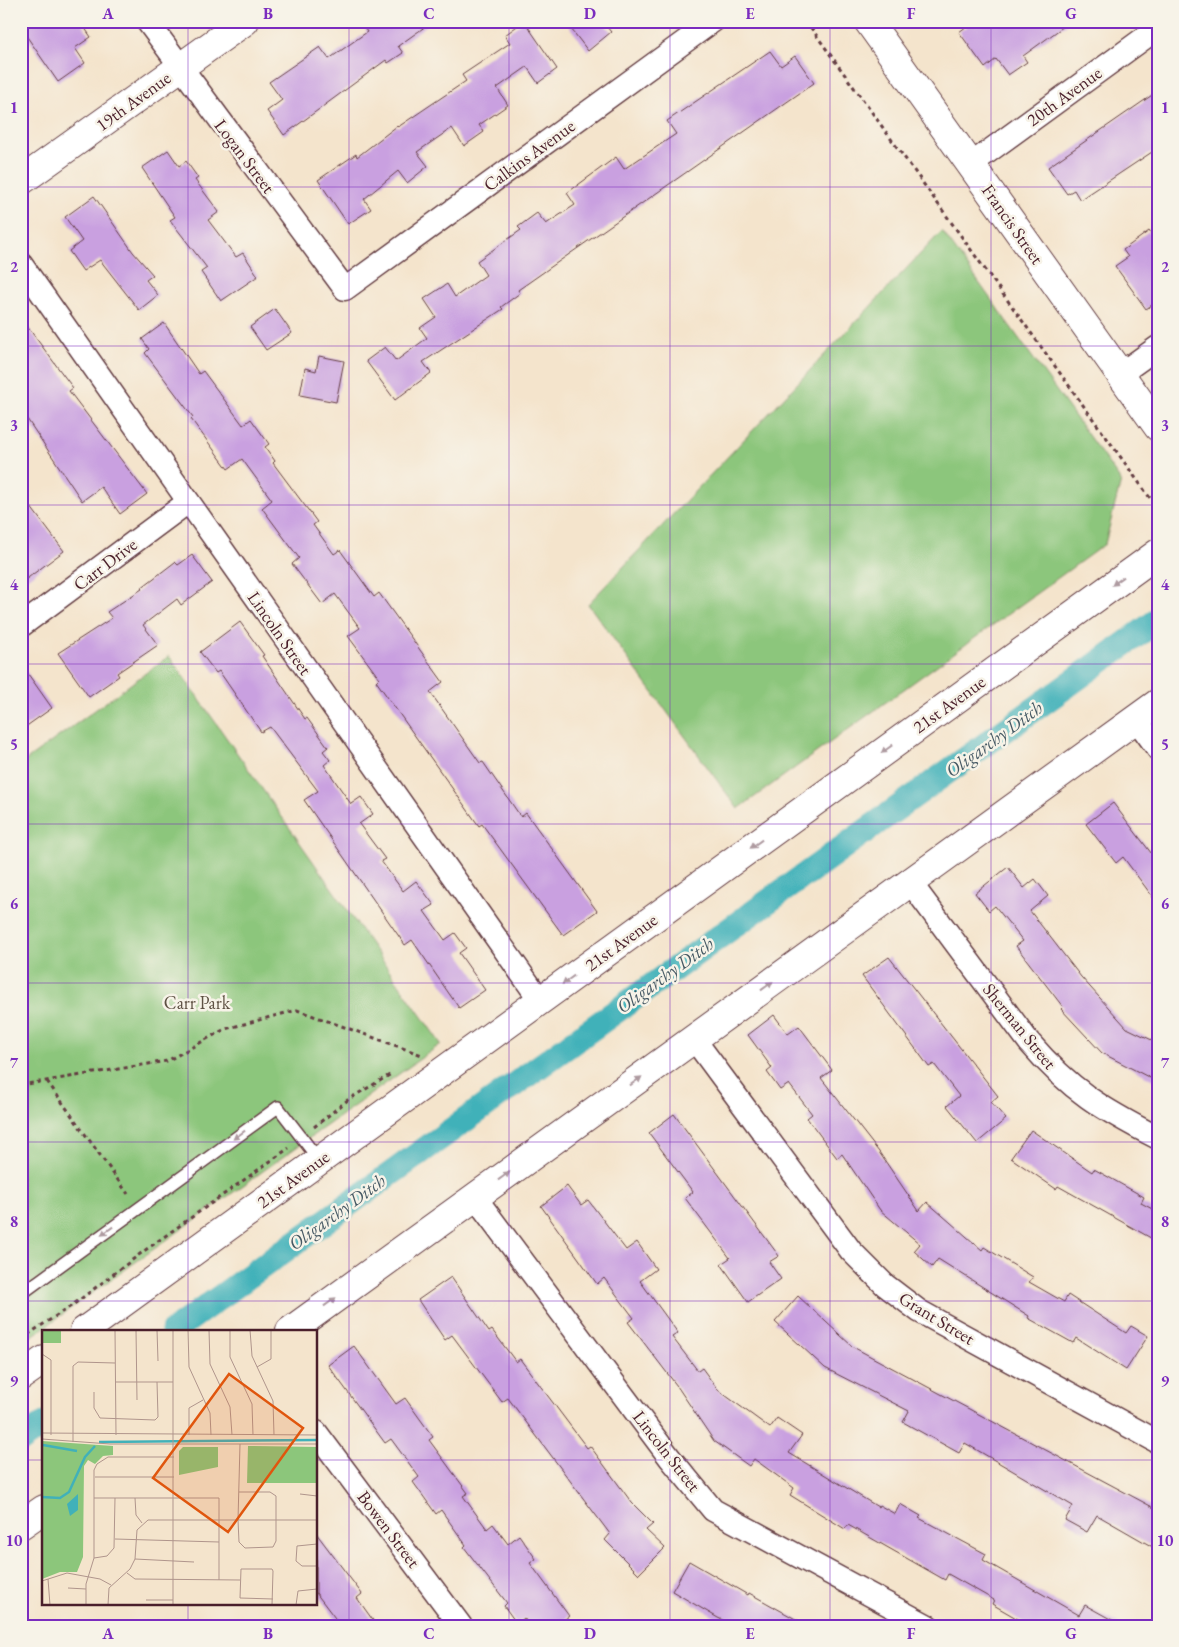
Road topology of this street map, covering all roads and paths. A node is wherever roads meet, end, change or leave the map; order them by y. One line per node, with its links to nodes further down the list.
1 (147, 21): 7 (street, Logan Street)
2 (245, 21): 7 (street, 19th Avenue)
3 (713, 21): 11 (street, Calkins Avenue)
4 (806, 21): 16 (path)
5 (868, 21): 8 (street, Francis Street)
6 (1158, 28): 8 (street, 20th Avenue)
7 (180, 68): 9 (street, 19th Avenue); 11 (street, Logan Street)
8 (970, 165): 13 (street, Francis Street)
9 (21, 181)
10 (21, 264): 15 (street, Lincoln Street)
11 (345, 289)
12 (1158, 347): 13 (street)
13 (1120, 374): 14 (street, Francis Street)
14 (1158, 427)
15 (188, 502): 18 (street, Carr Drive); 23 (street, Lincoln Street)
16 (1158, 509)
17 (1158, 553): 23 (street, 21st Avenue, one-way to 23)
18 (21, 626)
19 (1158, 703): 20 (street)
20 (1136, 719): 21 (street); 22 (street)
21 (1158, 749)
22 (910, 882): 24 (street, one-way to 22); 30 (street, Sherman Street)
23 (540, 1000): 32 (street, 21st Avenue)
24 (694, 1039): 34 (street, one-way to 24); 42 (street, Grant Street)
25 (415, 1060): 27 (path)
26 (399, 1070): 29 (path)
27 (47, 1081): 28 (path); 33 (path)
28 (21, 1085)
29 (306, 1133)
30 (1158, 1138)
31 (293, 1144): 38 (path)
32 (319, 1160): 35 (lane, one-way to 35); 36 (street, 21st Avenue)
33 (128, 1194)
34 (475, 1197): 37 (street, one-way to 34); 46 (street, Lincoln Street)
35 (21, 1294)
36 (85, 1330)
37 (291, 1330)
38 (21, 1339)
39 (42, 1361): 40 (street)
40 (21, 1376)
41 (318, 1435): 45 (street, Bowen Street)
42 (1158, 1442)
43 (42, 1510): 44 (street)
44 (21, 1525)
45 (462, 1626)
46 (928, 1626)

